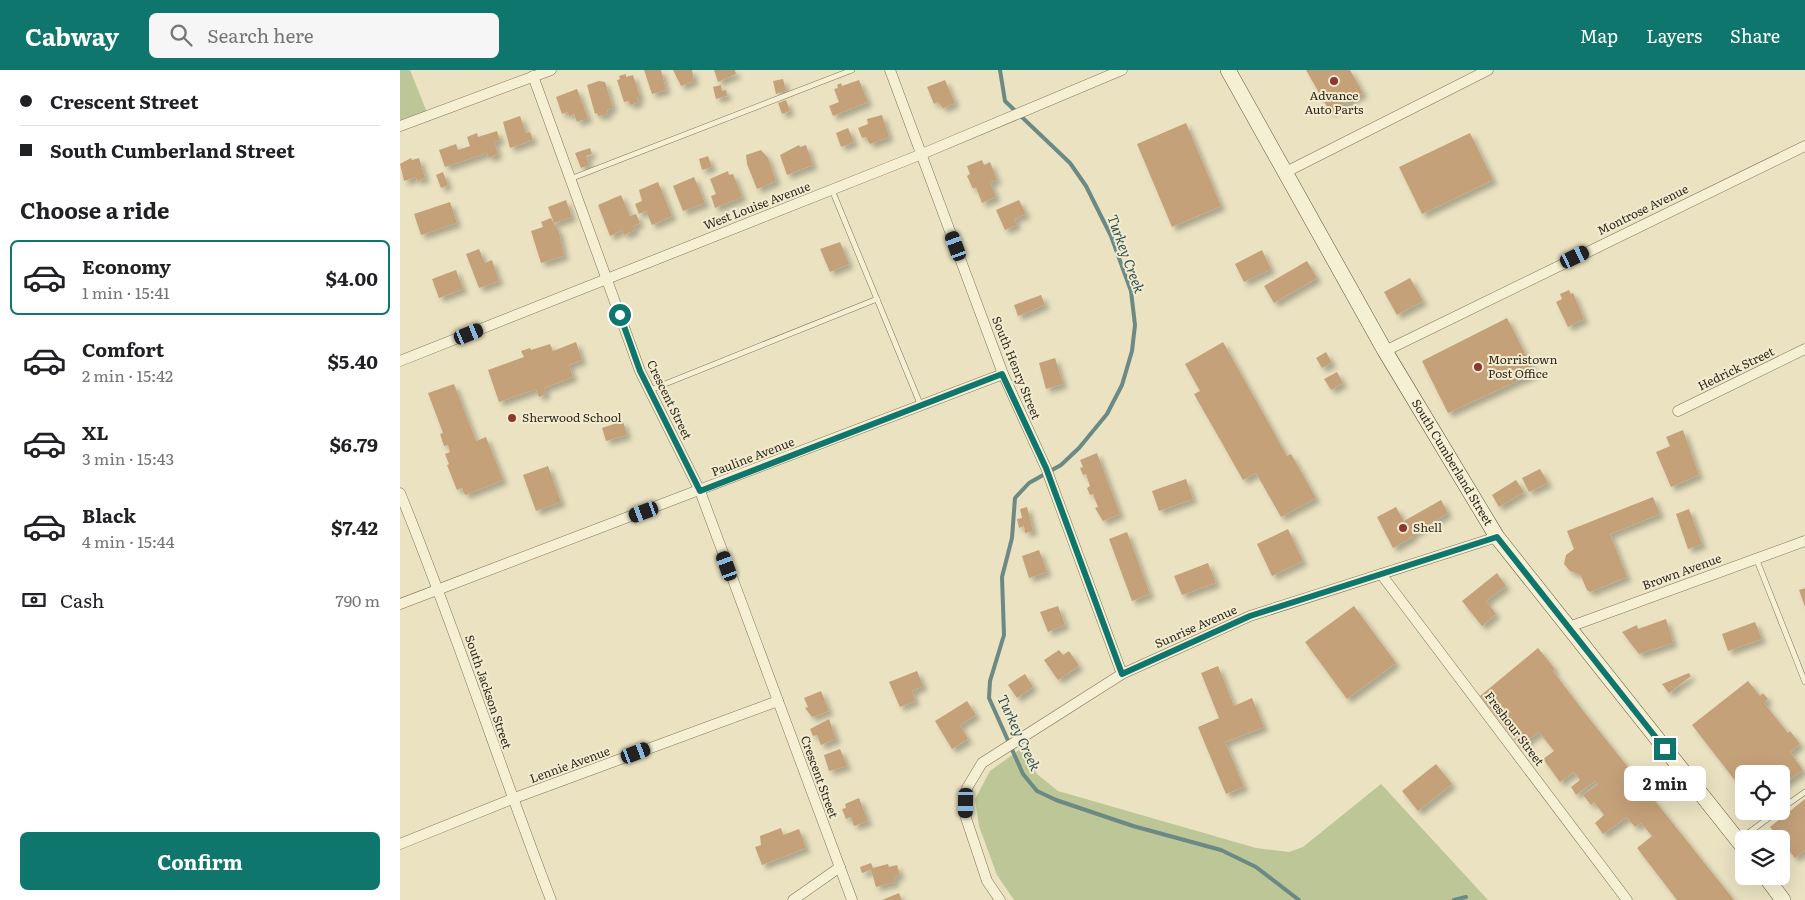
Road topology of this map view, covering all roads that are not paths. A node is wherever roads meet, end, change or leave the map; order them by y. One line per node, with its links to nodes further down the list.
1 (551, 70): 7 (street)
2 (852, 70): 12 (lane)
3 (890, 70): 10 (street, South Henry Street)
4 (1122, 70): 10 (street, West Louise Avenue)
5 (1228, 70): 11 (main road, South Cumberland Street)
6 (1488, 70): 11 (street)
7 (533, 76): 8 (street); 12 (street, Crescent Street)
8 (400, 126)
9 (1805, 146): 17 (street, Montrose Avenue)
10 (922, 154): 13 (street, West Louise Avenue); 19 (street, South Henry Street)
11 (1286, 172): 17 (main road, South Cumberland Street)
12 (570, 178): 14 (street, Crescent Street)
13 (832, 190): 14 (street, West Louise Avenue); 15 (lane)
14 (607, 278): 18 (street, West Louise Avenue); 20 (street, Crescent Street)
15 (877, 299): 20 (lane); 21 (lane)
16 (1805, 349): 22 (street, Hedrick Street)
17 (1385, 351): 25 (main road, South Cumberland Street)
18 (400, 361)
19 (1002, 374): 21 (street, Pauline Avenue); 32 (street, South Henry Street)
20 (650, 390): 23 (street, Crescent Street)
21 (921, 406): 23 (street, Pauline Avenue)
22 (1678, 411)
23 (700, 491): 29 (street, Pauline Avenue); 34 (street, Crescent Street)
24 (400, 493): 29 (street, South Jackson Street)
25 (1497, 537): 28 (street, Sunrise Avenue); 31 (main road, South Cumberland Street)
26 (1805, 541): 27 (street, Brown Avenue)
27 (1756, 558): 31 (street, Brown Avenue); 33 (lane)
28 (1381, 574): 32 (street, Sunrise Avenue); 48 (street, Freshour Street)
29 (439, 588): 30 (street, Pauline Avenue); 36 (street, South Jackson Street)
30 (400, 604)
31 (1568, 628): 40 (main road, South Cumberland Street)
32 (1122, 674): 47 (street, Sunrise Avenue)
33 (1805, 682)
34 (778, 700): 36 (street, Lennie Avenue); 42 (street, Crescent Street)
35 (1805, 792): 37 (lane)
36 (512, 799): 41 (street, Lennie Avenue); 44 (street, South Jackson Street)
37 (1790, 803)
38 (1768, 820): 39 (lane)
39 (1757, 830)
40 (1735, 837)
41 (400, 844)
42 (840, 867): 45 (street); 46 (street, Crescent Street)
43 (1772, 885): 49 (main road)
44 (551, 900)
45 (793, 900)
46 (852, 900)
47 (1000, 900)
48 (1627, 900)
49 (1783, 900)

